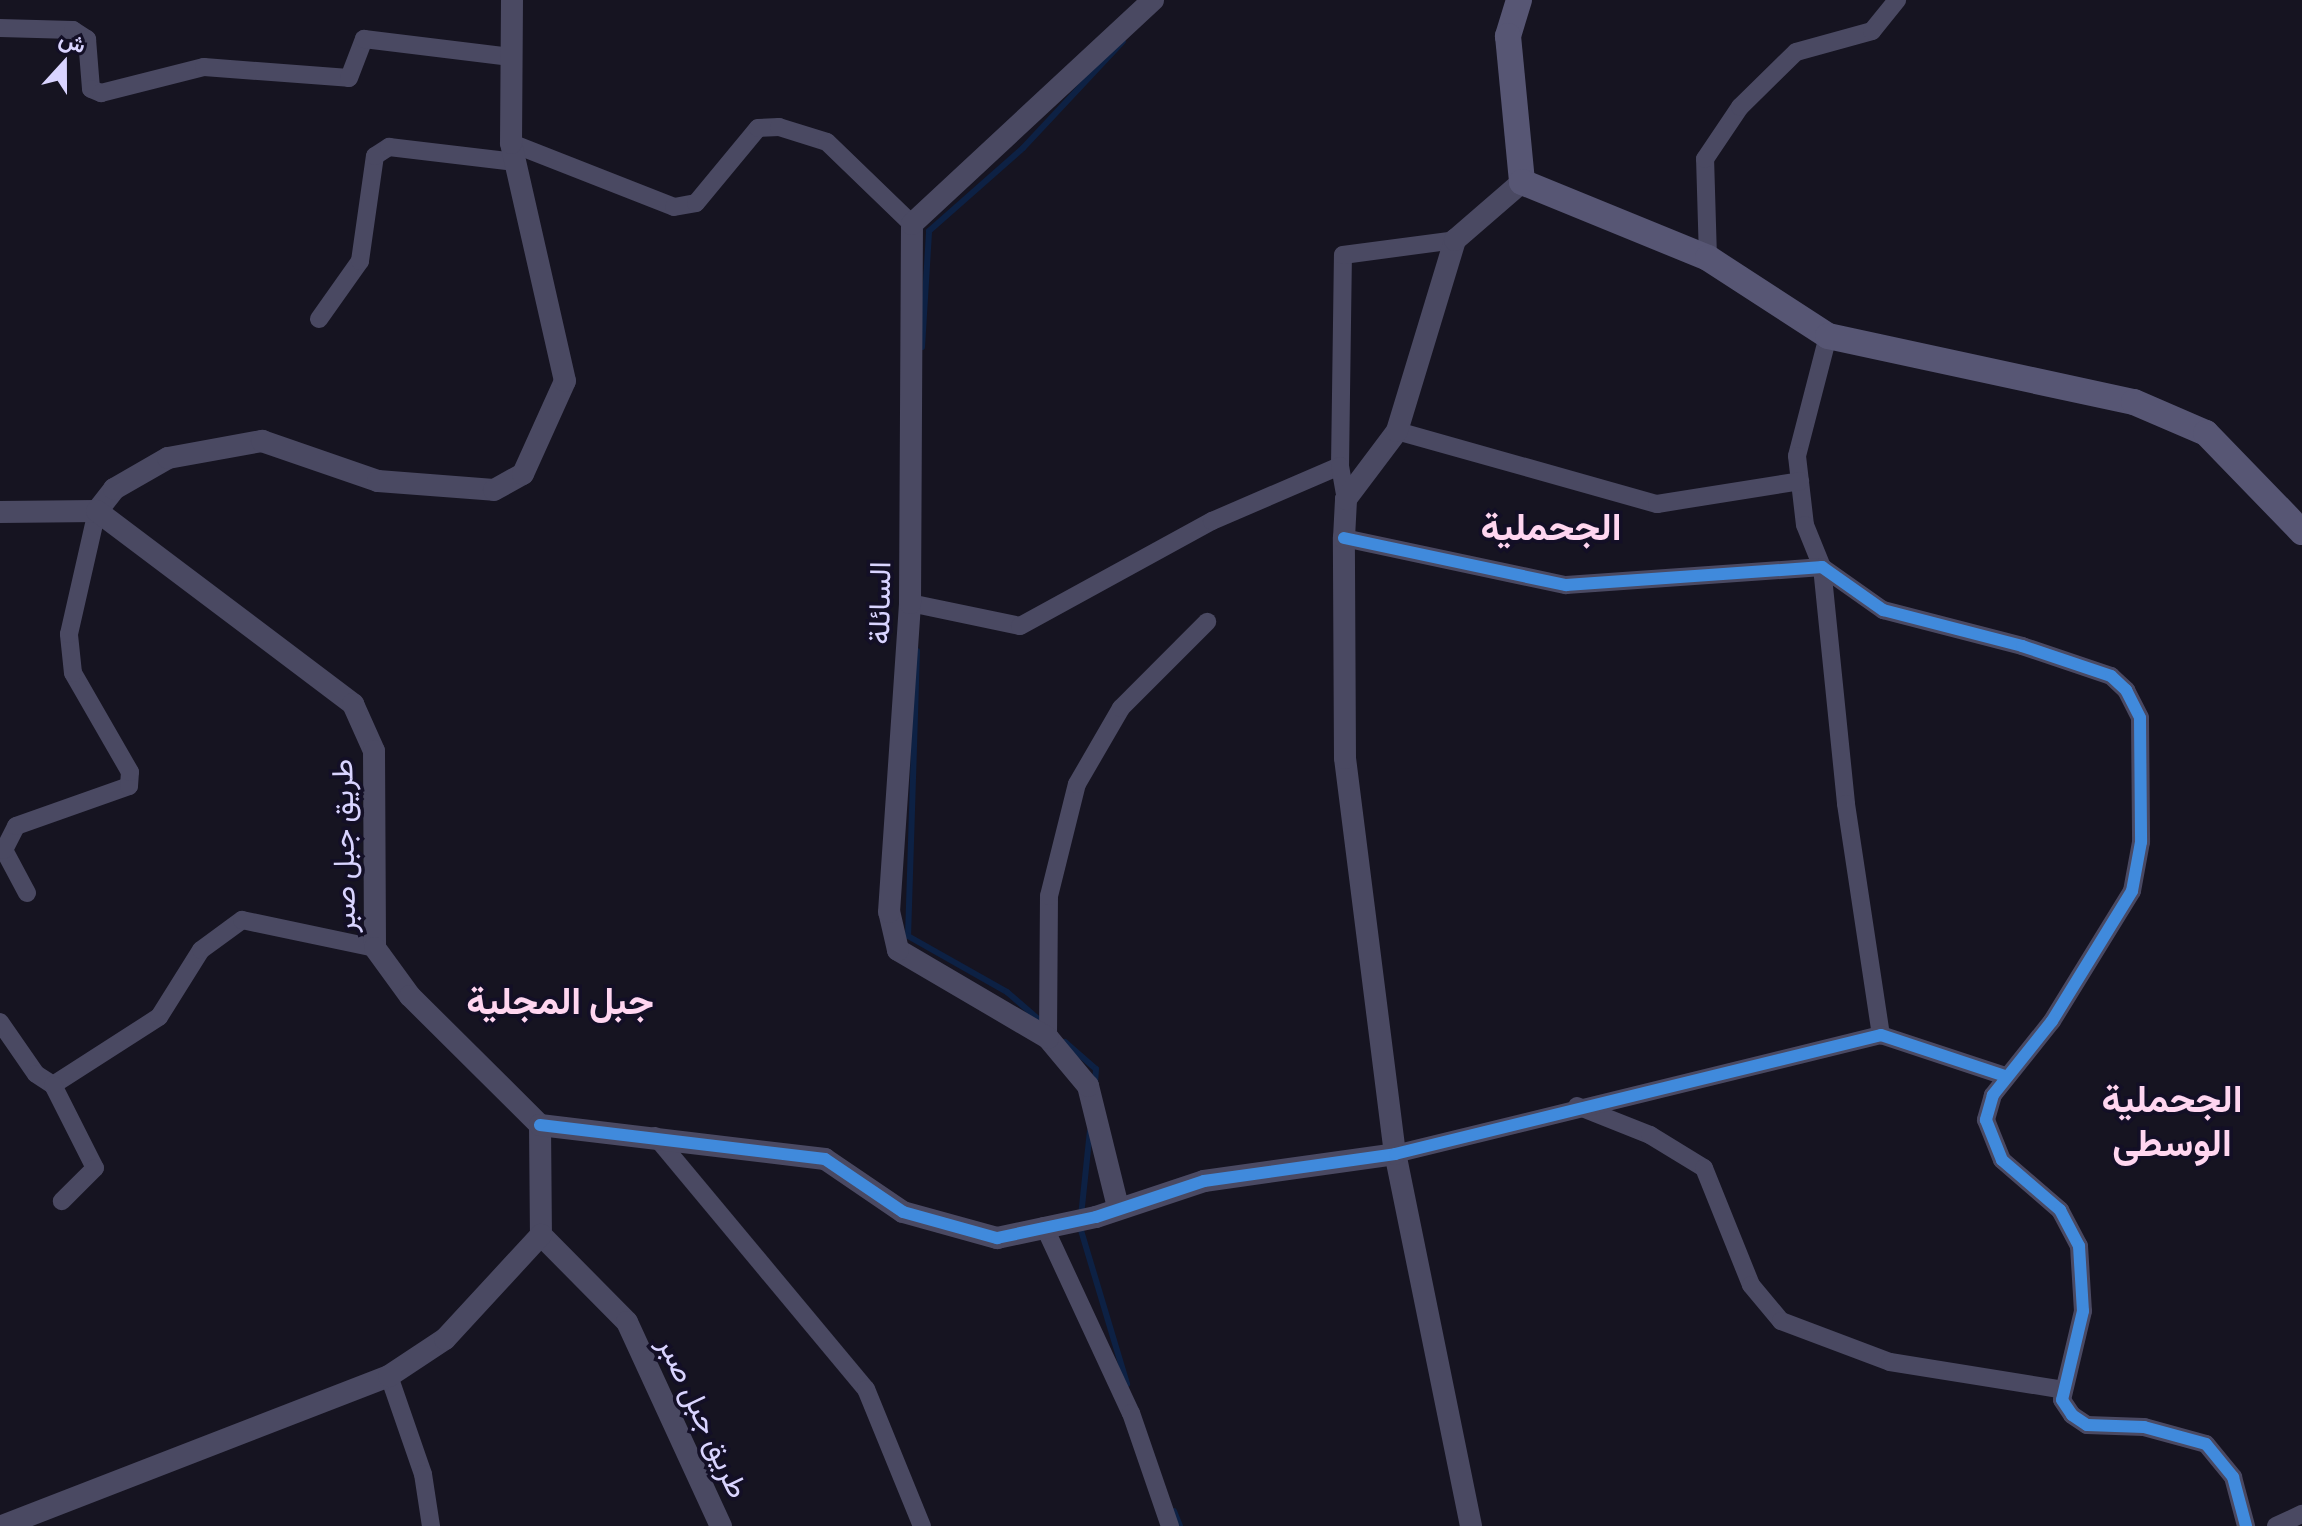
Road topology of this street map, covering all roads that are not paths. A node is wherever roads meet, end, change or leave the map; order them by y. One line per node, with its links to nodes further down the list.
1 (512, 0): 6 (street)
2 (1153, 0): 9 (street)
3 (1519, 0): 8 (main road)
4 (1897, 0): 11 (street)
5 (0, 28): 6 (street)
6 (511, 57): 7 (street)
7 (513, 152): 9 (street); 12 (street); 18 (street)
8 (1522, 182): 10 (street); 11 (main road)
9 (912, 224): 23 (street, السائلة)
10 (1455, 240): 14 (street); 15 (street)
11 (1708, 258): 13 (main road)
12 (319, 319)
13 (1828, 336): 16 (street); 20 (main road)
14 (1397, 431): 16 (street); 17 (street)
15 (1340, 466): 17 (street); 23 (street)
16 (1800, 481): 22 (street)
17 (1346, 499): 21 (street)
18 (97, 511): 19 (street); 25 (street); 26 (street, طريق جبل صبر)
19 (0, 512)
20 (2302, 532)
21 (1344, 538): 22 (street); 35 (street)
22 (1822, 567): 28 (street); 30 (street)
23 (910, 603): 29 (street, السائلة)
24 (1207, 622): 29 (street)
25 (27, 893)
26 (375, 948): 31 (street); 33 (street, طريق جبل صبر)
27 (0, 1022): 31 (street)
28 (1881, 1035): 30 (street); 32 (street)
29 (1048, 1038): 37 (street, السائلة)
30 (2005, 1076): 41 (street)
31 (53, 1085): 36 (street)
32 (1577, 1106): 35 (street); 41 (street)
33 (540, 1125): 34 (street); 39 (street)
34 (655, 1136): 38 (street); 46 (street)
35 (1395, 1154): 37 (street); 48 (street)
36 (62, 1201)
37 (1118, 1207): 38 (street)
38 (1044, 1226): 47 (street)
39 (541, 1235): 40 (street); 45 (street, طريق جبل صبر)
40 (389, 1376): 43 (street); 44 (street)
41 (2064, 1390): 49 (street)
42 (2302, 1514): 50 (street)
43 (2, 1526)
44 (431, 1526)
45 (721, 1526)
46 (922, 1526)
47 (1170, 1526)
48 (1471, 1526)
49 (2246, 1526)
50 (2276, 1526)

